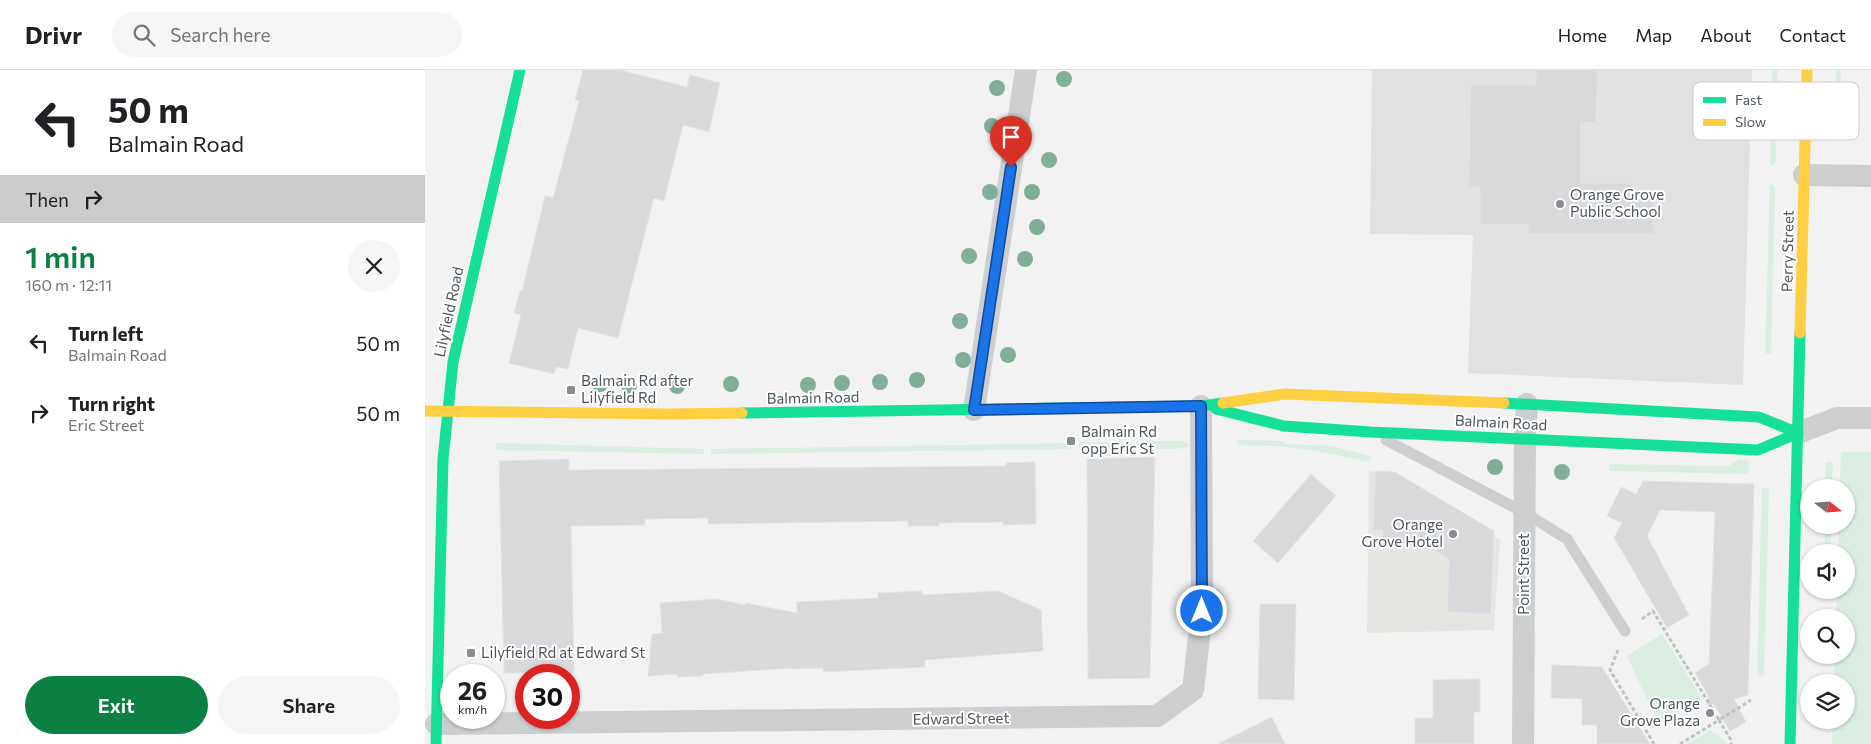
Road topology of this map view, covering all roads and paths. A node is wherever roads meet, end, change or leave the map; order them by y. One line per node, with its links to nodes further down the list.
1 (520, 70): 10 (main road, Lilyfield Road)
2 (1026, 70): 8 (street)
3 (1806, 140): 4 (main road, Perry Street)
4 (1805, 175): 5 (street); 13 (main road, Perry Street)
5 (1871, 176)
6 (1527, 404): 7 (main road, Balmain Road); 13 (main road, Balmain Road); 14 (street, Point Street)
7 (1201, 406): 8 (main road, Balmain Road); 12 (main road, Balmain Road); 19 (street, Edward Street)
8 (974, 410): 10 (main road, Balmain Road)
9 (425, 411): 10 (main road, Balmain Road)
10 (447, 412): 19 (main road, Lilyfield Road)
11 (1871, 418): 13 (street)
12 (1371, 432): 14 (main road, Balmain Road); 15 (lane)
13 (1798, 433): 14 (main road, Balmain Road); 24 (main road)
14 (1525, 439): 15 (street, Point Street)
15 (1525, 512): 16 (lane); 20 (street, Point Street)
16 (1625, 631): 18 (path); 21 (path)
17 (1751, 700): 18 (path)
18 (1719, 720): 22 (path); 23 (path)
19 (436, 734)
20 (1523, 744)
21 (1653, 744)
22 (1680, 744)
23 (1731, 744)
24 (1790, 744)

